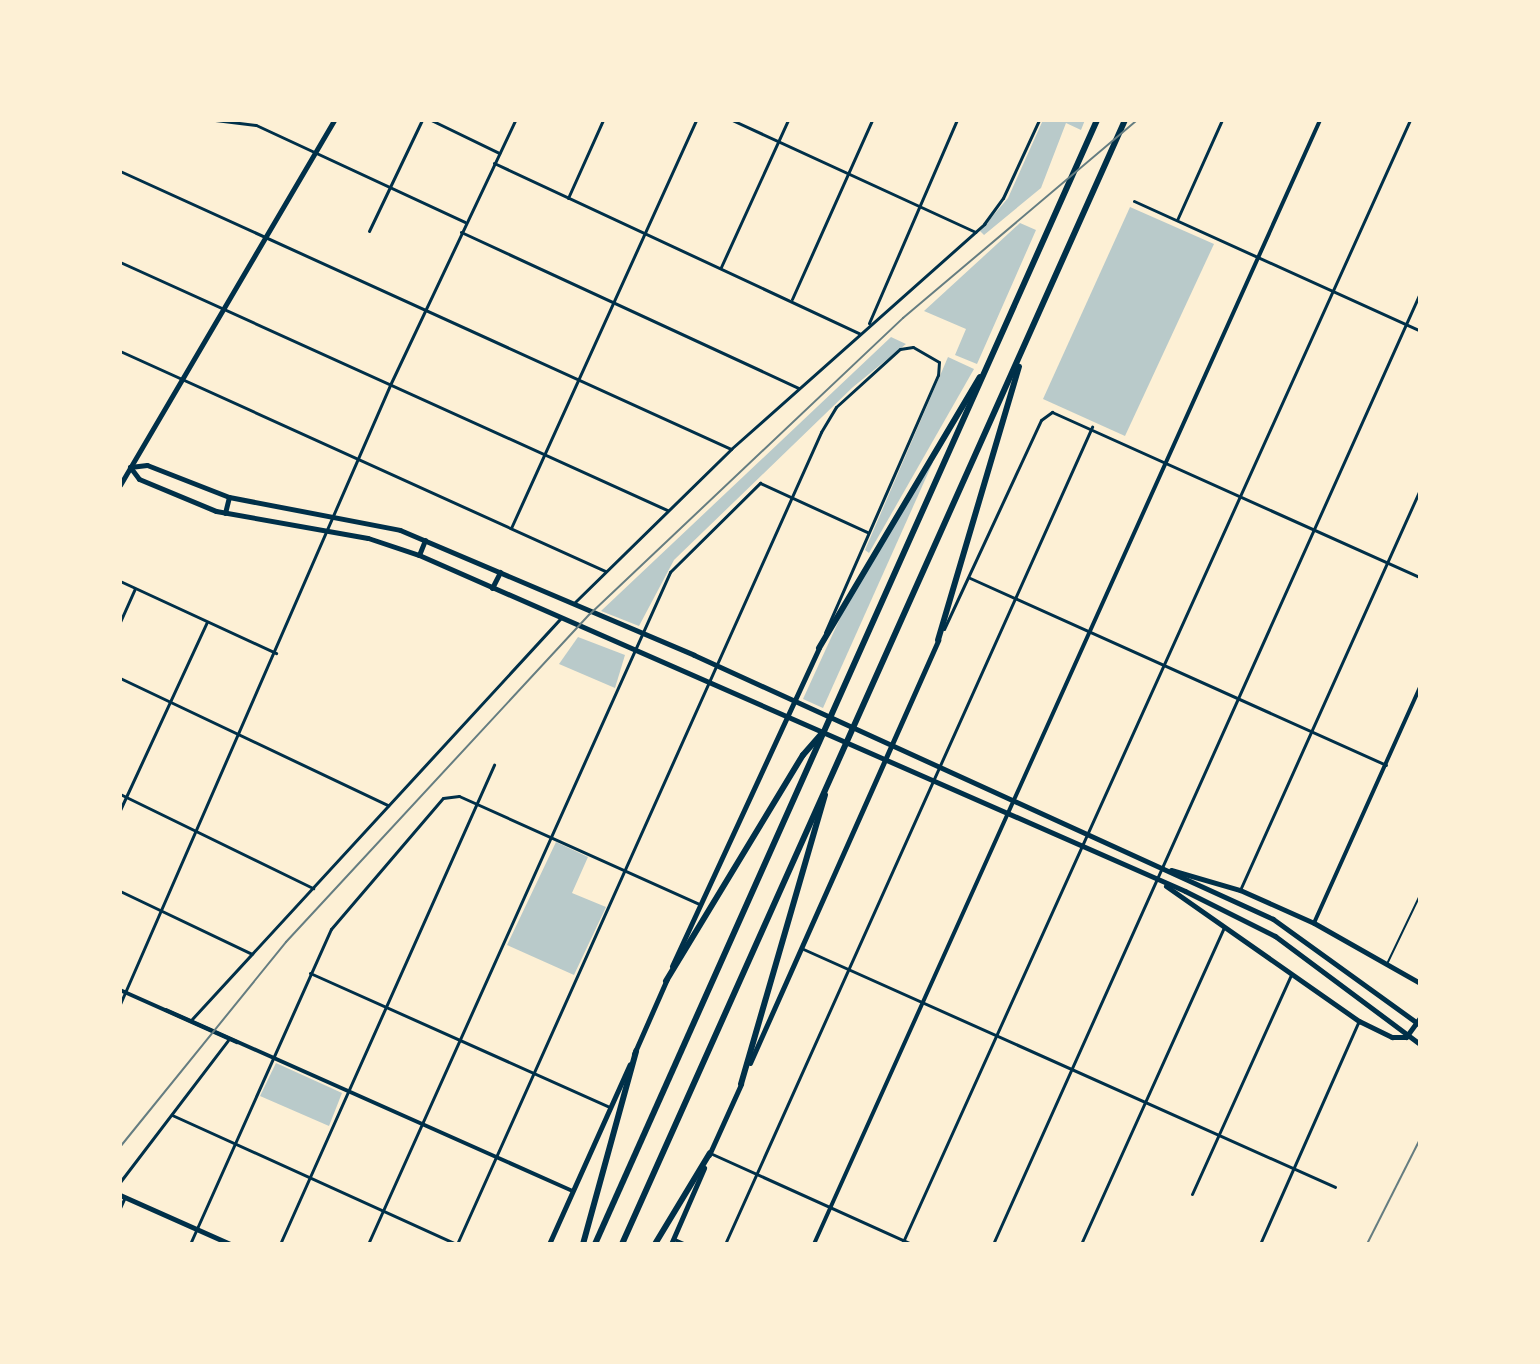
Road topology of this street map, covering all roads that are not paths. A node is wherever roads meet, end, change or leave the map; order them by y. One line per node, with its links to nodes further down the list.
1 (215, 120): 19 (street)
2 (334, 120): 19 (main road)
3 (422, 120): 24 (street)
4 (431, 120): 20 (street)
5 (515, 120): 20 (street)
6 (603, 120): 25 (street)
7 (696, 120): 32 (street)
8 (732, 120): 18 (street)
9 (788, 120): 18 (street)
10 (872, 120): 23 (street)
11 (957, 120): 27 (street)
12 (1039, 120): 33 (street)
13 (1097, 120): 50 (highway)
14 (1125, 120): 48 (highway)
15 (1222, 120): 28 (street)
16 (1320, 120): 35 (street)
17 (1410, 120): 38 (street)
18 (779, 141): 23 (street); 37 (street)
19 (314, 153): 24 (street); 34 (main road)
20 (500, 153): 21 (street)
21 (494, 163): 25 (street); 29 (street)
22 (120, 171): 34 (street)
23 (849, 172): 27 (street); 40 (street)
24 (389, 186): 29 (street); 30 (street)
25 (568, 198): 32 (street)
26 (1134, 201): 28 (street)
27 (919, 204): 33 (street); 44 (street)
28 (1177, 220): 35 (street)
29 (465, 222): 31 (street)
30 (369, 231)
31 (461, 232): 41 (street); 43 (street)
32 (645, 232): 37 (street); 41 (street)
33 (975, 232): 44 (street)
34 (266, 237): 42 (main road); 43 (street)
35 (1258, 257): 38 (street); 59 (street)
36 (120, 262): 42 (street)
37 (721, 267): 40 (street)
38 (1332, 291): 45 (street); 63 (street)
39 (1420, 293): 45 (street)
40 (792, 299): 47 (street)
41 (613, 302): 52 (street); 54 (street)
42 (223, 309): 51 (main road); 53 (street)
43 (425, 310): 52 (street); 53 (street)
44 (869, 323): 47 (street)
45 (1406, 325): 46 (street); 70 (street)
46 (1420, 331)
47 (859, 333): 54 (street)
48 (1027, 341): 90 (highway); 111 (highway)
49 (120, 351): 51 (street)
50 (991, 361): 91 (highway); 103 (highway)
51 (182, 379): 58 (street); 60 (main road)
52 (579, 380): 56 (street); 57 (street)
53 (390, 385): 57 (street); 58 (street)
54 (799, 388): 56 (street)
55 (1092, 427): 59 (street); 79 (street); 83 (street)
56 (731, 449): 66 (street)
57 (544, 455): 66 (street); 69 (street)
58 (358, 459): 68 (street); 69 (street)
59 (1166, 461): 63 (street); 88 (street)
60 (130, 467): 61 (main road); 64 (main road); 67 (main road)
61 (120, 485)
62 (1420, 490): 75 (street)
63 (1240, 495): 70 (street); 94 (street)
64 (229, 497): 67 (main road); 68 (main road)
65 (792, 498): 72 (street); 72 (street); 89 (street); 95 (street)
66 (668, 510): 76 (street)
67 (225, 513): 71 (main road)
68 (333, 515): 71 (street); 73 (main road)
69 (511, 528): 76 (street)
70 (1313, 529): 75 (street); 99 (street)
71 (327, 530): 74 (main road); 93 (street)
72 (867, 532): 91 (street)
73 (425, 540): 74 (main road); 77 (main road)
74 (419, 555): 82 (main road)
75 (1387, 563): 78 (street); 104 (street)
76 (605, 571): 84 (street)
77 (500, 572): 82 (main road); 84 (main road)
78 (1420, 577)
79 (970, 578): 83 (street); 90 (street)
80 (120, 581): 81 (street)
81 (135, 588): 86 (street); 87 (street)
82 (492, 588): 85 (main road)
83 (1014, 598): 88 (street); 110 (street)
84 (572, 605): 89 (main road)
85 (560, 619): 92 (main road); 117 (street)
86 (120, 622)
87 (207, 622): 93 (street); 101 (street)
88 (1089, 631): 94 (street); 115 (street)
89 (641, 635): 92 (street); 95 (main road)
90 (938, 640): 106 (main road)
91 (819, 648): 100 (main road)
92 (635, 651): 97 (main road); 123 (street)
93 (276, 653): 105 (street)
94 (1163, 665): 99 (street); 122 (street)
95 (716, 666): 97 (street); 100 (main road)
96 (120, 678): 101 (street)
97 (708, 683): 102 (main road); 127 (street)
98 (1420, 687): 109 (street)
99 (1237, 698): 104 (street); 126 (street)
100 (792, 700): 102 (main road); 106 (main road)
101 (170, 702): 105 (street); 114 (street)
102 (783, 717): 107 (main road); 133 (main road)
103 (829, 727): 143 (highway); 194 (highway)
104 (1311, 731): 109 (street); 130 (street)
105 (240, 734): 117 (street); 121 (street)
106 (891, 747): 107 (main road); 110 (main road)
107 (884, 761): 112 (main road); 137 (main road)
108 (494, 765): 116 (street)
109 (1386, 765): 135 (street)
110 (938, 768): 112 (street); 115 (main road)
111 (831, 773): 163 (highway); 195 (highway)
112 (931, 783): 119 (main road); 140 (street)
113 (120, 794): 114 (street)
114 (126, 797): 118 (street); 121 (street)
115 (1013, 802): 119 (street); 120 (main road)
116 (477, 804): 123 (street); 141 (street); 148 (street)
117 (389, 805): 129 (street)
118 (120, 810)
119 (1006, 816): 124 (main road); 146 (street)
120 (1059, 822): 122 (main road); 124 (main road)
121 (194, 831): 129 (street); 134 (street)
122 (1087, 834): 125 (street); 126 (main road)
123 (551, 836): 127 (street); 156 (street)
124 (1056, 837): 125 (main road)
125 (1081, 847): 128 (main road); 154 (street)
126 (1161, 868): 128 (street); 130 (main road); 153 (main road)
127 (625, 870): 133 (street); 162 (street)
128 (1156, 879): 136 (main road); 158 (main road); 161 (street)
129 (313, 888): 138 (street)
130 (1240, 890): 135 (main road)
131 (120, 891): 134 (street)
132 (1420, 895): 139 (lane)
133 (699, 904): 143 (main road)
134 (160, 910): 138 (street); 145 (street)
135 (1314, 923): 139 (main road)
136 (1225, 925): 142 (main road); 165 (street)
137 (801, 948): 140 (street); 163 (main road)
138 (252, 954): 151 (street)
139 (1386, 965): 144 (main road)
140 (848, 969): 146 (street); 174 (street)
141 (310, 973): 148 (street); 160 (street)
142 (1291, 975): 152 (main road); 169 (street)
143 (666, 981): 159 (main road)
144 (1420, 983)
145 (123, 991): 147 (street); 149 (street)
146 (922, 1002): 154 (street); 181 (street)
147 (120, 1004)
148 (386, 1006): 156 (street); 164 (street)
149 (166, 1010): 151 (street); 155 (street)
150 (1420, 1018): 152 (main road)
151 (192, 1019): 157 (street)
152 (1359, 1021): 173 (street)
153 (1420, 1025)
154 (997, 1035): 161 (street); 186 (street)
155 (228, 1040): 157 (street); 167 (street)
156 (461, 1040): 162 (street); 168 (street)
157 (237, 1042): 160 (street)
158 (1420, 1044)
159 (636, 1051): 166 (main road); 193 (highway)
160 (273, 1058): 164 (street); 170 (street)
161 (1071, 1068): 165 (street); 201 (street)
162 (533, 1073): 166 (street); 172 (street)
163 (741, 1084): 171 (main road)
164 (347, 1092): 168 (street); 175 (street)
165 (1144, 1102): 169 (street); 202 (street)
166 (610, 1108): 178 (main road)
167 (172, 1115): 170 (street); 176 (street)
168 (422, 1124): 172 (street); 183 (street)
169 (1219, 1135): 173 (street); 179 (street)
170 (236, 1143): 175 (street); 184 (street)
171 (710, 1153): 174 (street); 185 (main road); 196 (highway)
172 (496, 1158): 178 (street); 191 (street)
173 (1293, 1168): 177 (street); 203 (street)
174 (756, 1173): 181 (street); 198 (street)
175 (310, 1176): 183 (street); 189 (street)
176 (120, 1182)
177 (1335, 1187)
178 (573, 1192): 192 (main road)
179 (1192, 1194)
180 (122, 1196): 182 (street); 184 (main road)
181 (830, 1207): 186 (street); 199 (street)
182 (120, 1208)
183 (384, 1209): 190 (street); 191 (street)
184 (197, 1229): 187 (street); 188 (main road)
185 (672, 1241): 197 (street)
186 (903, 1242): 200 (street)
187 (190, 1244)
188 (230, 1244)
189 (280, 1244)
190 (368, 1244)
191 (457, 1244)
192 (549, 1244)
193 (583, 1244)
194 (595, 1244)
195 (622, 1244)
196 (655, 1244)
197 (686, 1244)
198 (725, 1244)
199 (814, 1244)
200 (912, 1244)
201 (993, 1244)
202 (1081, 1244)
203 (1260, 1244)

